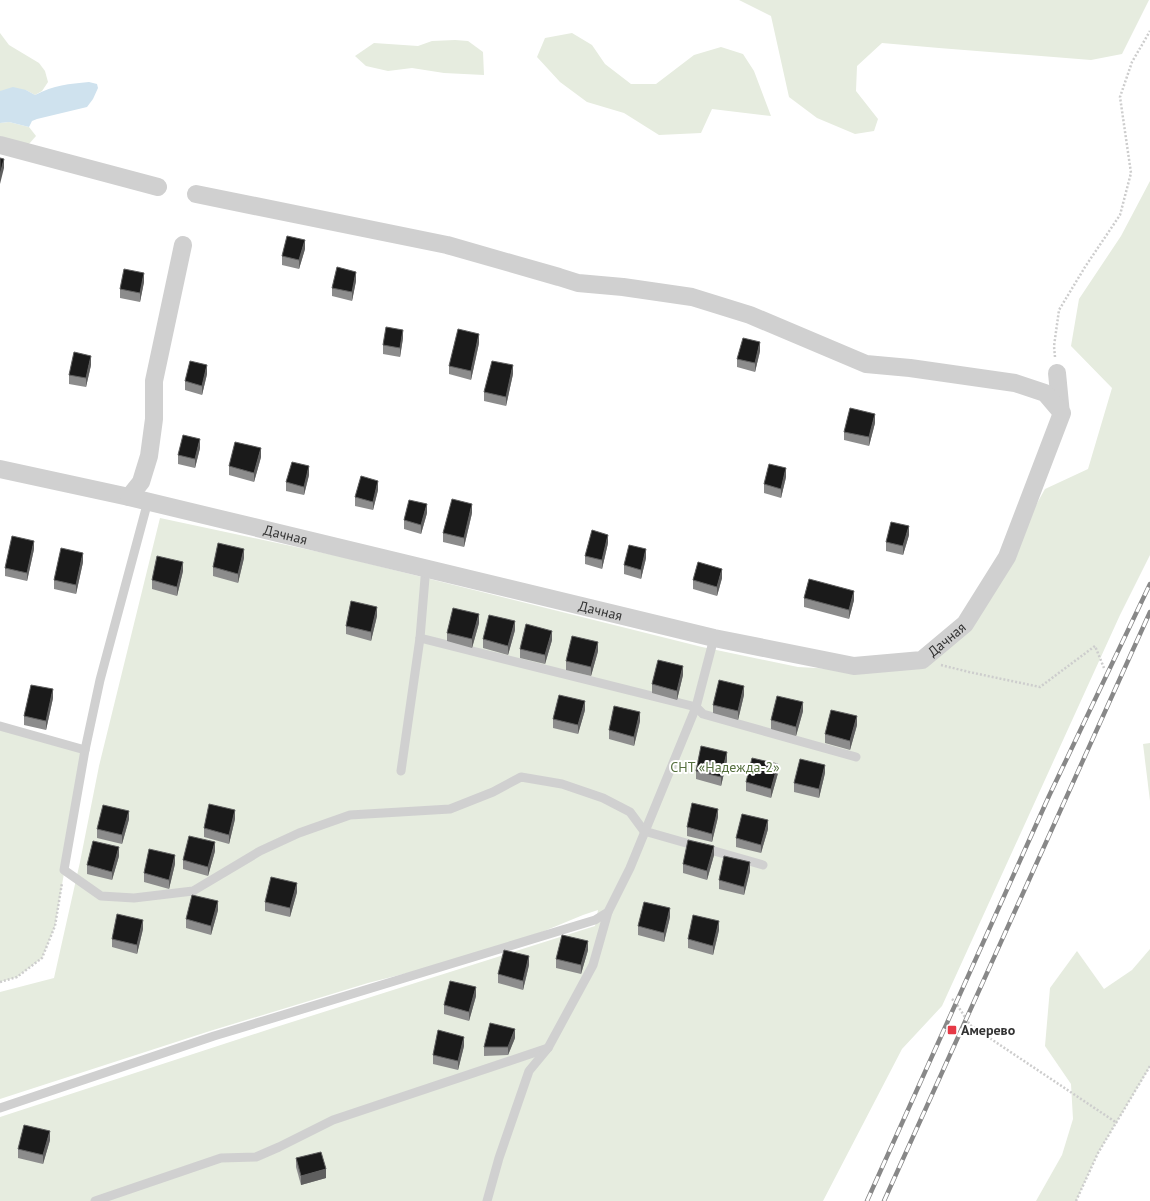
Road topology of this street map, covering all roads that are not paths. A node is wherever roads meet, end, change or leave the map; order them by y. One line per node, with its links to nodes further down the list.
1 (0, 145): 2 (street)
2 (158, 187)
3 (196, 194): 6 (street)
4 (182, 245): 8 (street)
5 (1057, 374): 6 (street)
6 (1062, 413): 12 (street, Дачная)
7 (0, 469): 8 (street, Дачная)
8 (129, 497): 12 (street, Дачная)
9 (148, 501): 10 (street); 15 (lane)
10 (427, 563): 11 (lane); 12 (street)
11 (420, 638): 13 (lane); 17 (lane)
12 (714, 638): 13 (lane)
13 (696, 707): 16 (lane); 18 (lane)
14 (0, 726): 15 (lane)
15 (85, 750): 18 (lane)
16 (856, 757)
17 (401, 771)
18 (644, 831): 19 (lane); 20 (lane)
19 (764, 865)
20 (608, 912): 21 (lane); 22 (lane)
21 (548, 1048): 23 (lane); 24 (lane)
22 (0, 1108)
23 (95, 1201)
24 (487, 1201)

